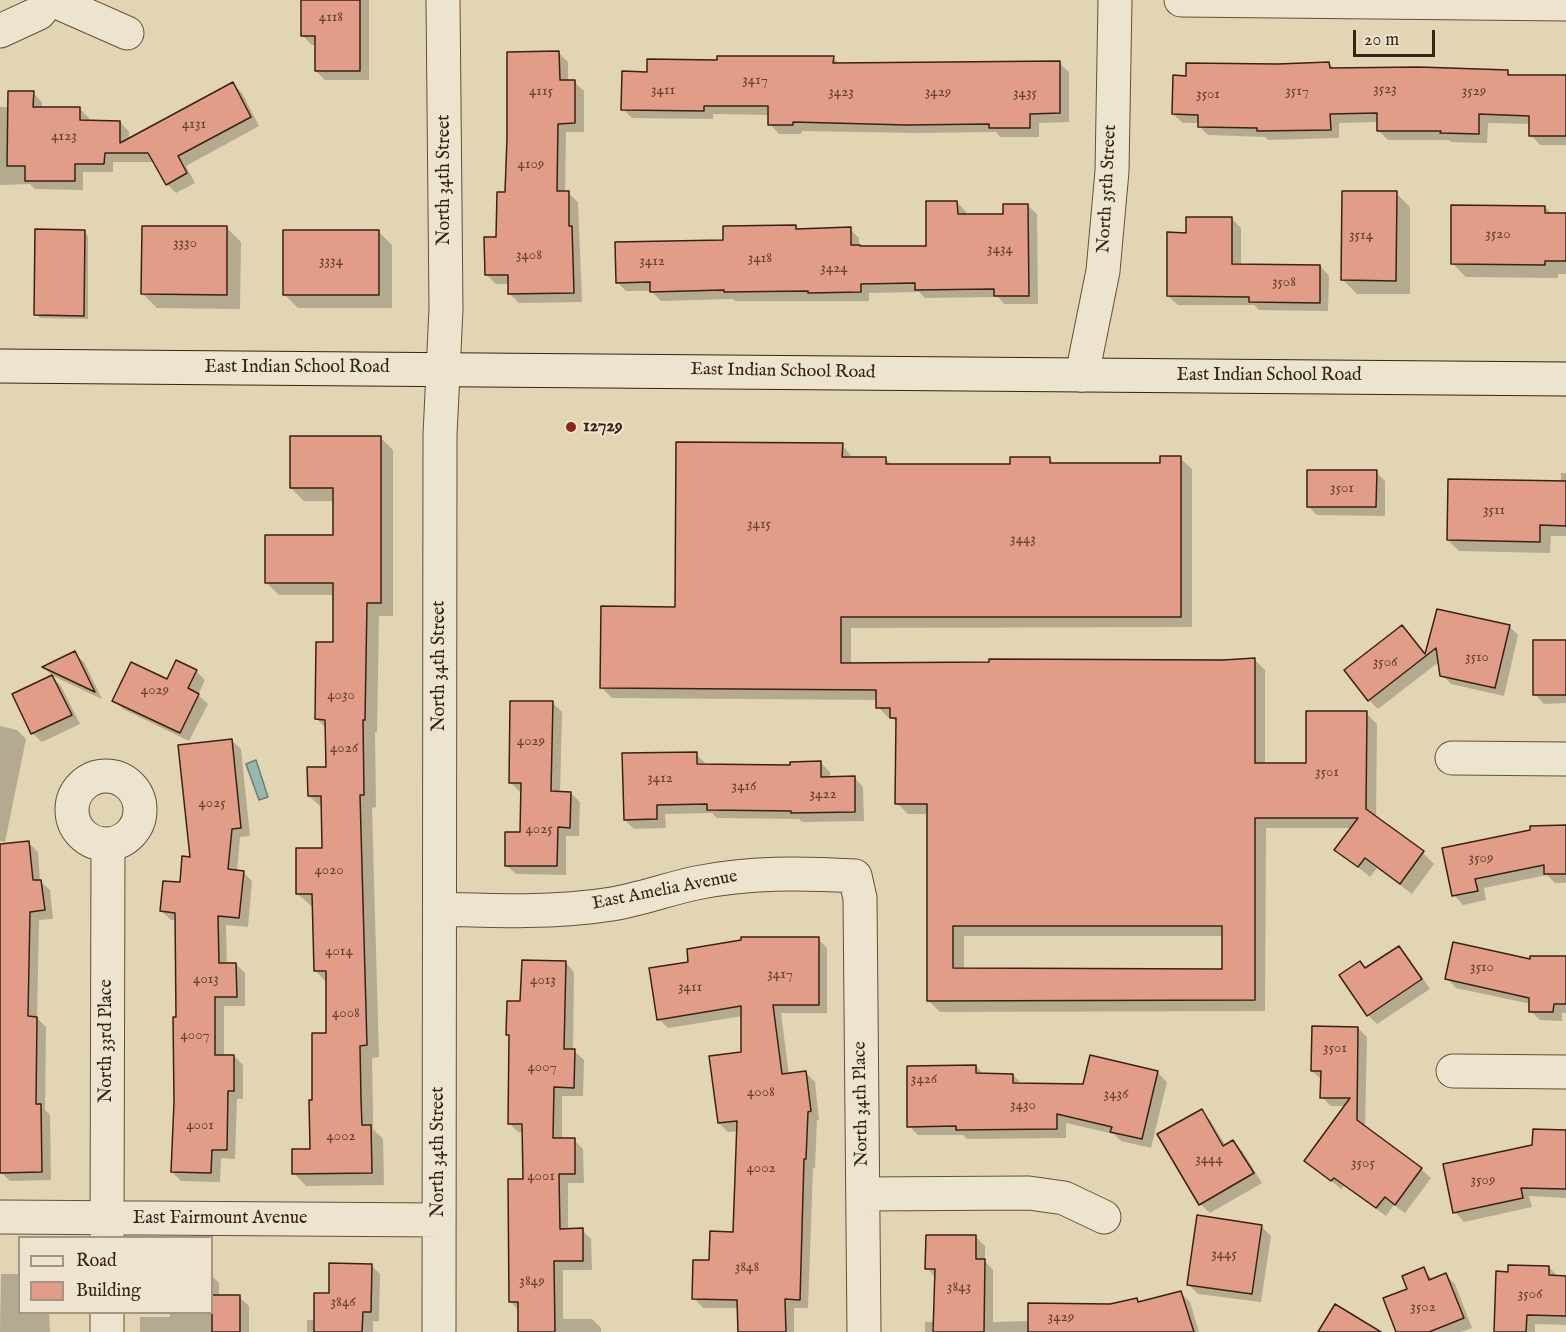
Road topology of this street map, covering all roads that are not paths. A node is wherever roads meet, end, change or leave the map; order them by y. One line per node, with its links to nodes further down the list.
1 (51, 0): 7 (street); 8 (street)
2 (443, 0): 10 (street, North 34th Street)
3 (1115, 0): 11 (street, North 35th Street)
4 (1181, 0): 5 (street)
5 (1449, 1): 6 (street)
6 (1566, 4)
7 (0, 30)
8 (127, 33)
9 (0, 366): 10 (street, East Indian School Road)
10 (442, 369): 11 (street, East Indian School Road); 17 (street, North 34th Street)
11 (1082, 375): 12 (street, East Indian School Road)
12 (1566, 379)
13 (1452, 758): 14 (street)
14 (1566, 759)
15 (108, 844): 24 (street, North 33rd Place)
16 (855, 876): 17 (street, East Amelia Avenue); 20 (street, North 34th Place)
17 (440, 909): 23 (street, North 34th Street)
18 (1453, 1071): 19 (street)
19 (1566, 1072)
20 (863, 1194): 22 (street); 28 (street, North 34th Place)
21 (0, 1217): 24 (street, East Fairmount Avenue)
22 (1104, 1217)
23 (439, 1220): 24 (street, East Fairmount Avenue); 27 (street, North 34th Street)
24 (107, 1228)
25 (107, 1314): 26 (street)
26 (107, 1332)
27 (440, 1332)
28 (864, 1332)

